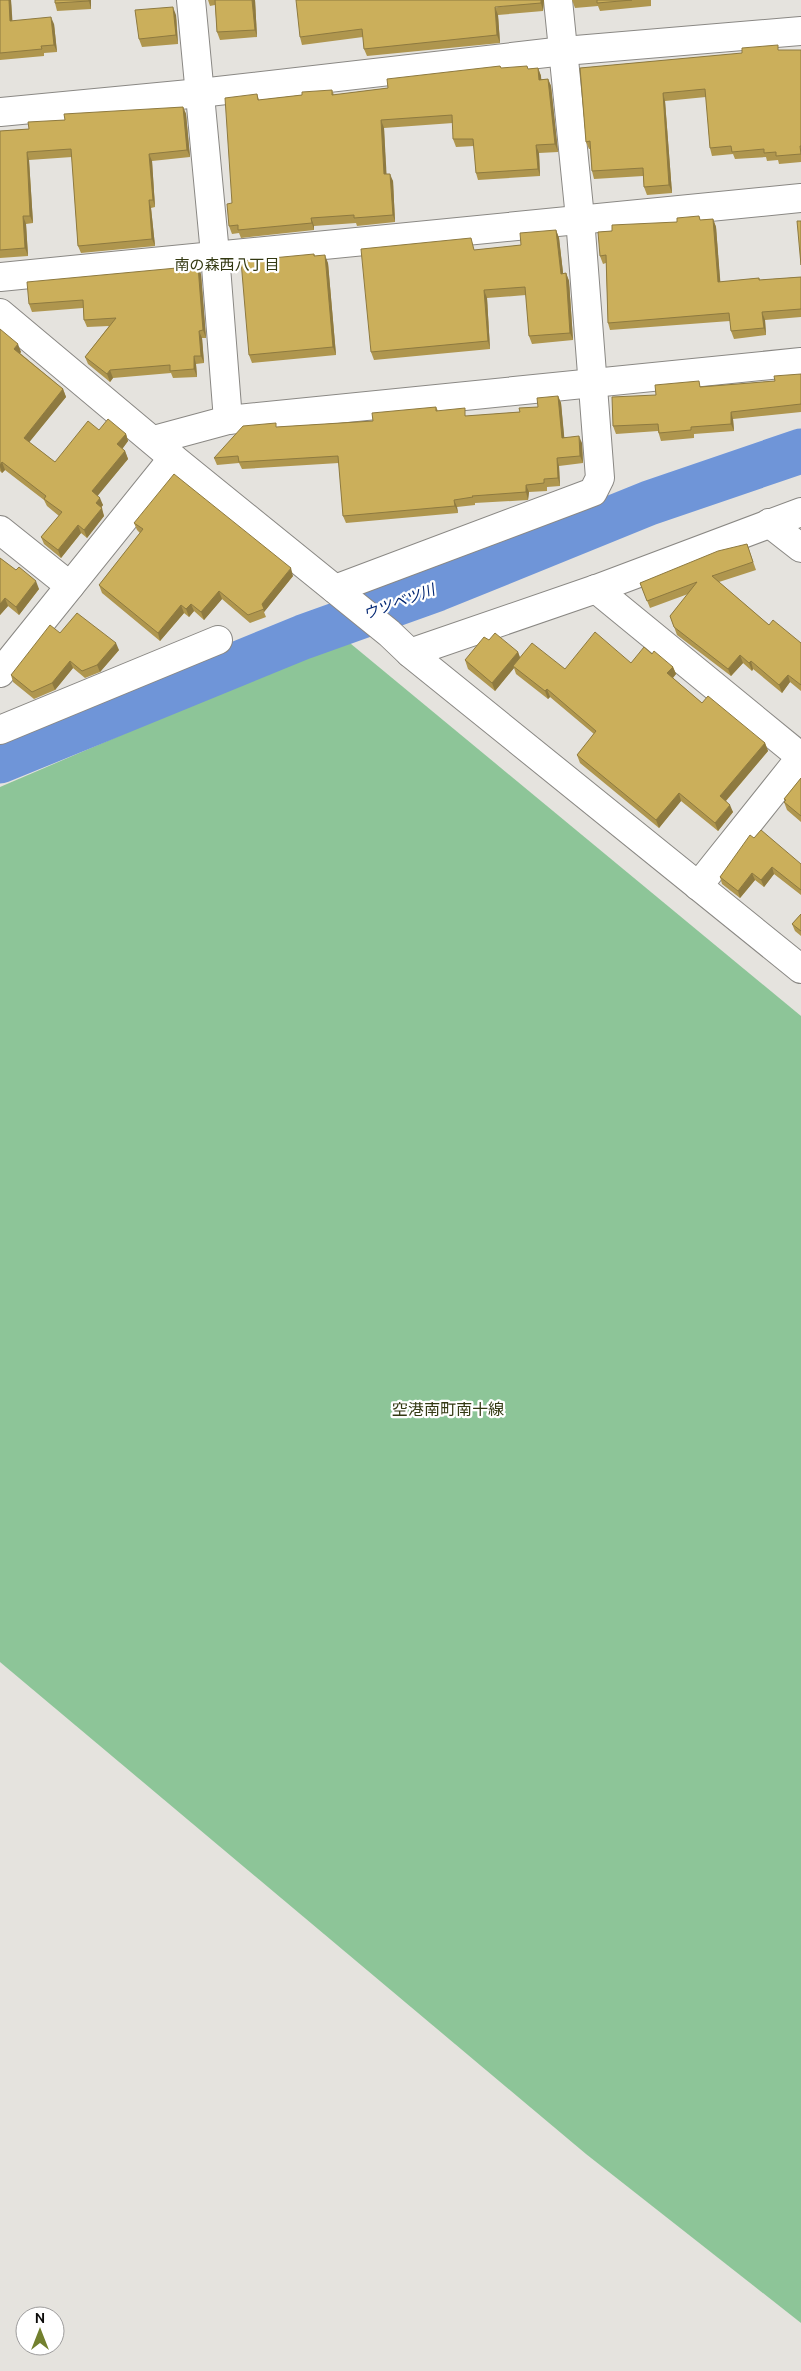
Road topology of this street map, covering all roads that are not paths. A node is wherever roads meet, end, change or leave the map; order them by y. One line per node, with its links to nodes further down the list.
1 (191, 0): 5 (street)
2 (558, 0): 4 (street)
3 (801, 31): 4 (street)
4 (564, 51): 5 (street); 8 (street)
5 (200, 93): 6 (street); 9 (street)
6 (0, 112)
7 (801, 198): 8 (street)
8 (580, 218): 9 (street); 13 (street)
9 (215, 254): 10 (street); 14 (street)
10 (0, 277)
11 (0, 313): 15 (street)
12 (801, 362): 13 (street)
13 (591, 384): 14 (street); 22 (street)
14 (228, 420): 15 (street)
15 (163, 449): 20 (street); 22 (street)
16 (801, 512): 17 (street)
17 (769, 523): 19 (street); 21 (street)
18 (0, 530): 20 (street)
19 (801, 548)
20 (70, 586): 25 (street)
21 (596, 588): 24 (street); 27 (street)
22 (340, 593): 24 (street)
23 (218, 640): 26 (street)
24 (410, 653): 28 (street)
25 (0, 673)
26 (0, 730)
27 (801, 757): 28 (street)
28 (698, 886): 29 (street)
29 (801, 969)

